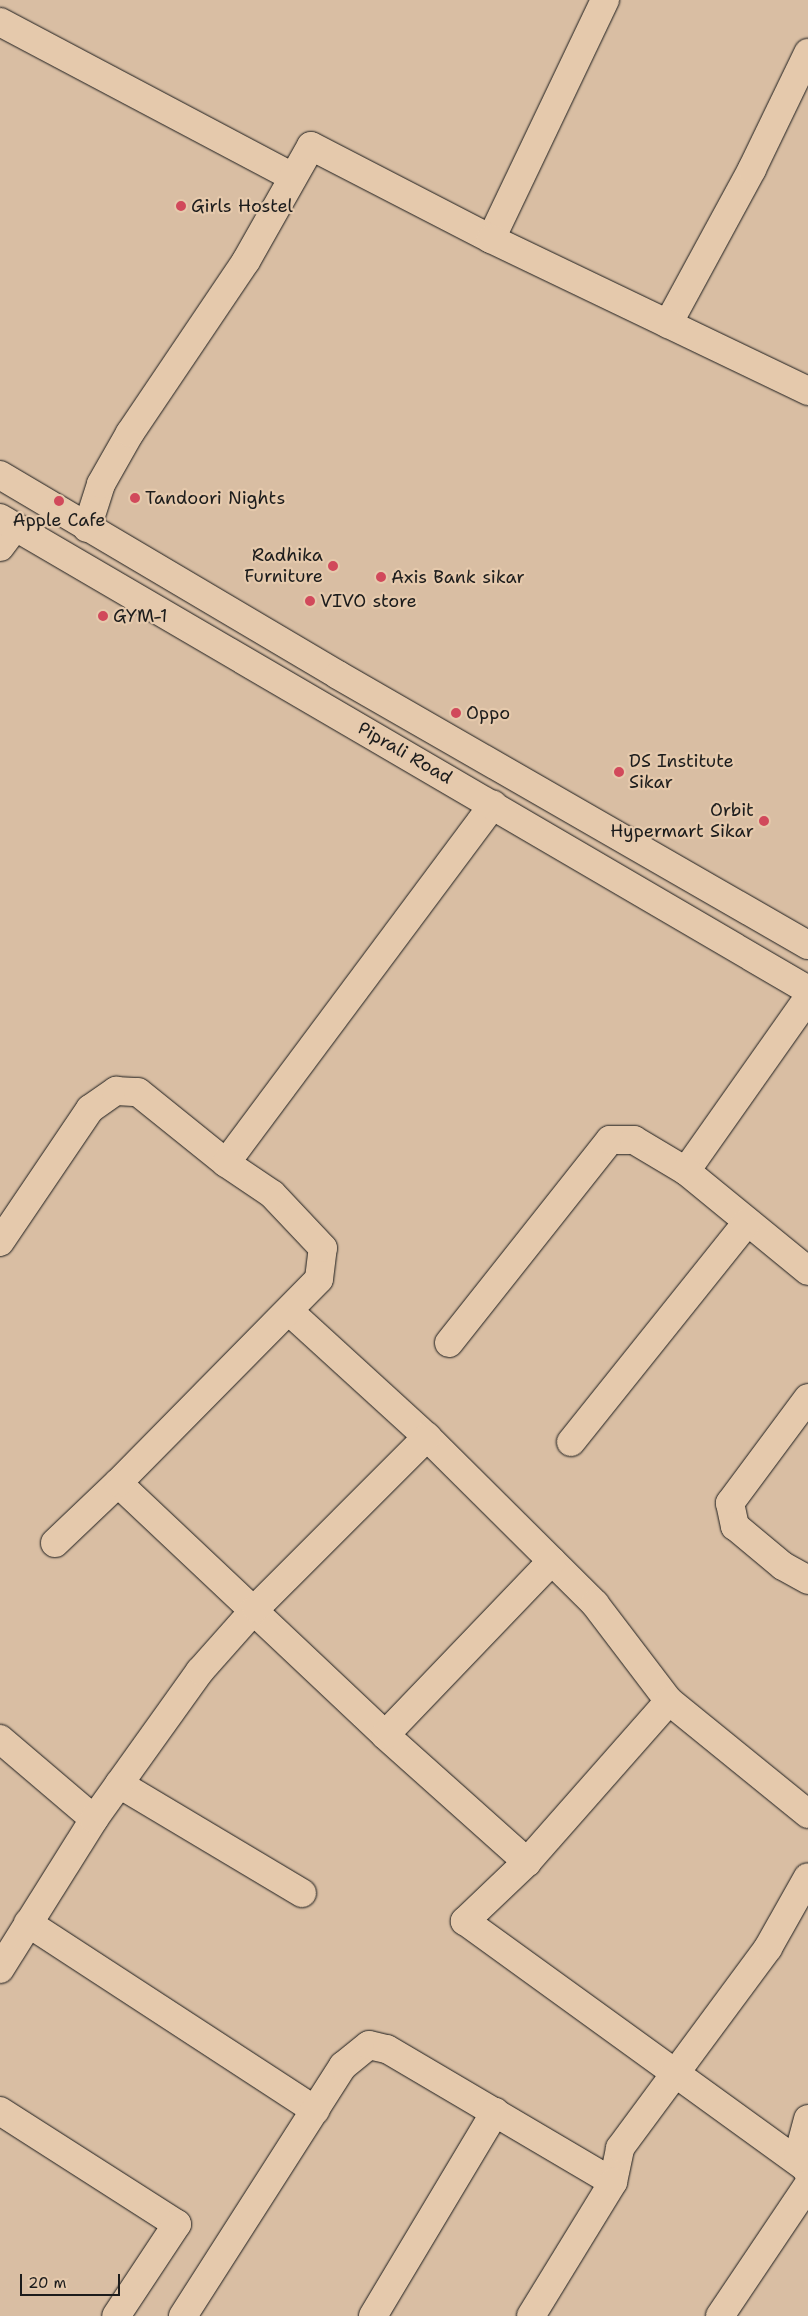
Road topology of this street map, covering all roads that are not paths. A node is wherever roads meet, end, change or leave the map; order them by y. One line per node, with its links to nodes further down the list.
1 (605, 0): 5 (street)
2 (0, 22): 4 (street)
3 (808, 53): 6 (street)
4 (293, 177): 5 (street); 9 (street)
5 (491, 238): 6 (street)
6 (668, 324): 7 (street)
7 (808, 392)
8 (0, 475): 9 (street)
9 (87, 528): 12 (street)
10 (5, 531): 11 (street, Piprali Road)
11 (493, 805): 13 (street, Piprali Road); 15 (street)
12 (808, 944)
13 (808, 990)
14 (808, 998): 16 (street)
15 (226, 1163): 18 (street); 20 (street)
16 (686, 1171): 17 (street); 21 (street)
17 (748, 1222): 19 (street); 24 (street)
18 (0, 1242)
19 (808, 1272)
20 (288, 1311): 23 (street); 25 (street)
21 (449, 1344)
22 (808, 1398): 28 (street)
23 (427, 1436): 27 (street); 29 (street)
24 (571, 1442)
25 (118, 1483): 26 (street); 29 (street)
26 (55, 1543)
27 (552, 1561): 30 (street); 31 (street)
28 (808, 1580)
29 (254, 1611): 31 (street); 33 (street)
30 (669, 1701): 34 (street); 36 (street)
31 (385, 1735): 36 (street)
32 (0, 1739): 35 (street)
33 (119, 1784): 35 (street); 38 (street)
34 (808, 1814)
35 (94, 1819): 39 (street)
36 (527, 1862): 41 (street)
37 (808, 1878): 41 (street)
38 (302, 1893)
39 (28, 1923): 40 (street); 42 (street)
40 (0, 1969)
41 (674, 2072): 46 (street); 47 (street)
42 (315, 2110): 44 (street); 49 (street)
43 (0, 2112): 48 (street)
44 (494, 2112): 47 (street); 50 (street)
45 (808, 2119): 46 (street)
46 (806, 2174): 52 (street)
47 (614, 2182): 51 (street)
48 (116, 2316)
49 (183, 2316)
50 (373, 2316)
51 (530, 2316)
52 (720, 2316)

